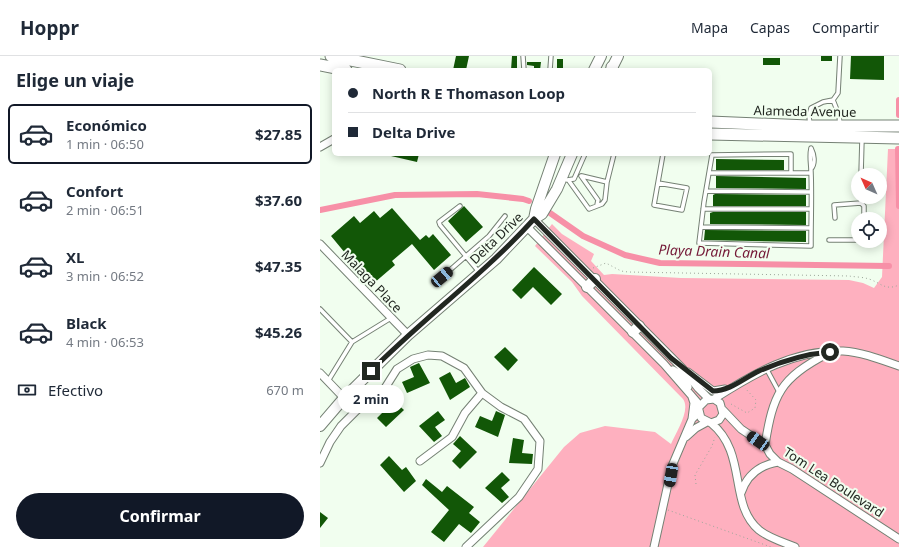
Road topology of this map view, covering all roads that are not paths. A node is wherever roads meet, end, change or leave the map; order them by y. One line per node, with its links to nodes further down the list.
1 (331, 56): 9 (main road)
2 (523, 56): 10 (lane)
3 (551, 56): 11 (lane)
4 (601, 56): 12 (main road)
5 (618, 56): 13 (main road)
6 (840, 56): 14 (lane)
7 (320, 65): 8 (main road)
8 (336, 68)
9 (390, 68)
10 (524, 68)
11 (550, 68)
12 (595, 68)
13 (612, 68)
14 (832, 100): 16 (lane); 19 (lane)
15 (712, 122): 19 (main road, Alameda Avenue)
16 (840, 126): 17 (main road, Alameda Avenue); 19 (main road, Alameda Avenue)
17 (899, 126)
18 (712, 134): 19 (main road, Alameda Avenue)
19 (811, 137): 20 (main road, Alameda Avenue); 33 (lane)
20 (862, 138): 21 (main road, Alameda Avenue); 32 (lane)
21 (899, 138)
22 (332, 140): 23 (street)
23 (320, 147)
24 (712, 155): 34 (lane)
25 (554, 156): 36 (main road, Delta Drive)
26 (584, 156): 31 (lane)
27 (614, 156): 39 (lane)
28 (663, 156): 40 (lane)
29 (712, 156): 35 (lane)
30 (571, 157): 31 (lane); 38 (main road, Delta Drive)
31 (581, 163): 37 (lane)
32 (861, 168)
33 (811, 171): 34 (lane); 42 (lane)
34 (791, 173): 35 (lane)
35 (709, 174): 41 (lane)
36 (548, 175): 38 (main road); 50 (main road, Delta Drive)
37 (579, 175): 38 (lane); 39 (lane); 44 (lane)
38 (564, 180): 44 (lane); 50 (main road, Delta Drive)
39 (607, 182): 44 (lane)
40 (658, 184): 40 (lane)
41 (706, 191): 42 (lane); 46 (lane)
42 (811, 192): 47 (lane)
43 (851, 204): 49 (lane)
44 (597, 205)
45 (460, 206): 57 (lane)
46 (703, 209): 47 (lane); 52 (lane)
47 (811, 209): 53 (lane)
48 (505, 216): 57 (lane)
49 (835, 218)
50 (534, 219): 51 (main road, Delta Drive); 59 (street)
51 (527, 227): 58 (main road, Delta Drive); 61 (street)
52 (701, 227): 53 (lane); 53 (lane)
53 (812, 228)
54 (829, 240): 55 (lane)
55 (851, 240)
56 (320, 244): 63 (street, Malaga Place)
57 (466, 256): 58 (lane); 60 (lane)
58 (479, 273): 65 (main road, Delta Drive)
59 (591, 276): 61 (main road); 64 (street)
60 (442, 277)
61 (587, 287): 64 (street)
62 (320, 309): 66 (lane)
63 (391, 318): 65 (street, Malaga Place); 66 (lane)
64 (636, 329): 70 (street); 76 (street)
65 (408, 335): 77 (main road, Delta Drive)
66 (352, 342): 72 (lane)
67 (830, 352): 68 (street); 69 (street); 74 (street)
68 (899, 366)
69 (766, 368): 73 (street); 74 (lane)
70 (683, 369): 73 (street); 78 (street)
71 (320, 373): 72 (street)
72 (328, 381): 77 (street)
73 (733, 386): 78 (street)
74 (778, 392): 85 (street)
75 (482, 393): 86 (street); 88 (street); 91 (street)
76 (690, 393): 79 (street); 81 (street)
77 (344, 398): 83 (main road, Delta Drive)
78 (711, 399): 79 (street); 80 (street)
79 (699, 409): 81 (street); 82 (street)
80 (723, 410): 82 (street); 85 (street, Tom Lea Boulevard)
81 (692, 419): 84 (street)
82 (709, 422): 84 (street); 89 (street)
83 (320, 426)
84 (685, 438): 92 (street)
85 (765, 445): 87 (street, Tom Lea Boulevard)
86 (420, 461)
87 (778, 462): 89 (street); 90 (street, Tom Lea Boulevard)
88 (320, 463)
89 (741, 494): 93 (street)
90 (899, 540)
91 (466, 547)
92 (654, 547)
93 (795, 547)

